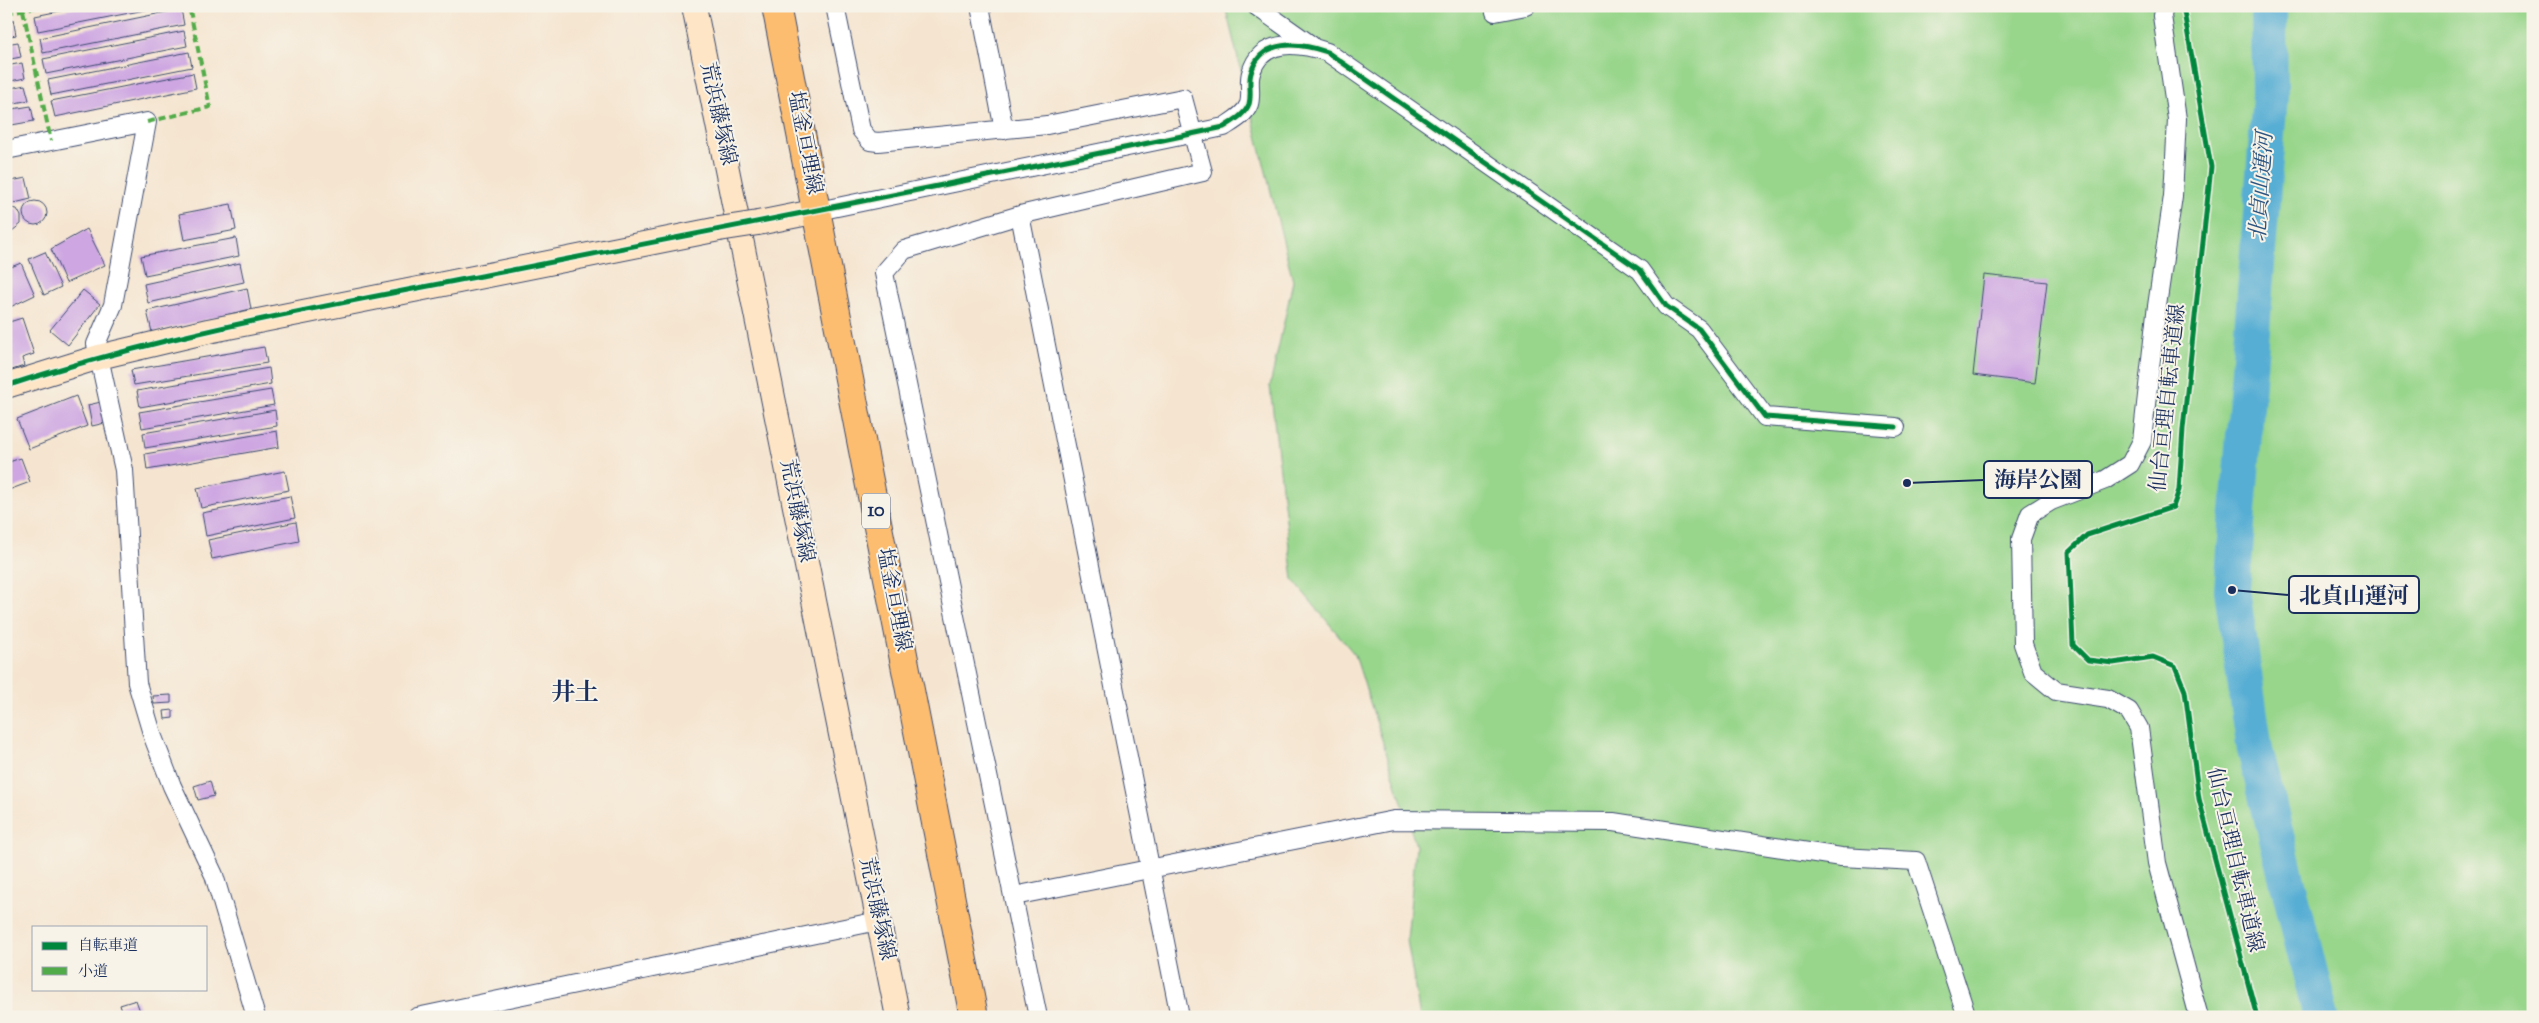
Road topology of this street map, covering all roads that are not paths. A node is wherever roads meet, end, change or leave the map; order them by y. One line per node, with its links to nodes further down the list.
1 (694, 6): 20 (street, 荒浜藤塚線)
2 (776, 6): 13 (main road, 塩釜亘理線 / 10)
3 (835, 6): 10 (street)
4 (980, 6): 10 (street)
5 (1256, 6): 9 (street)
6 (1494, 6): 7 (street)
7 (1526, 6)
8 (2164, 6): 28 (street)
9 (1314, 48): 11 (street); 17 (street)
10 (1004, 130): 11 (street)
11 (1193, 134): 13 (street); 14 (street)
12 (6, 150): 15 (street)
13 (818, 211): 15 (street, bridge); 24 (main road, 塩釜亘理線 / 10)
14 (1020, 215): 18 (street); 19 (street)
15 (99, 357): 16 (street); 21 (street)
16 (6, 386)
17 (1896, 427)
18 (1151, 869): 19 (street); 26 (street); 27 (street)
19 (1014, 896): 25 (street)
20 (878, 921): 22 (street); 23 (street, 荒浜藤塚線)
21 (256, 1017)
22 (417, 1017)
23 (898, 1017)
24 (974, 1017)
25 (1038, 1017)
26 (1180, 1017)
27 (1967, 1017)
28 (2199, 1017)

